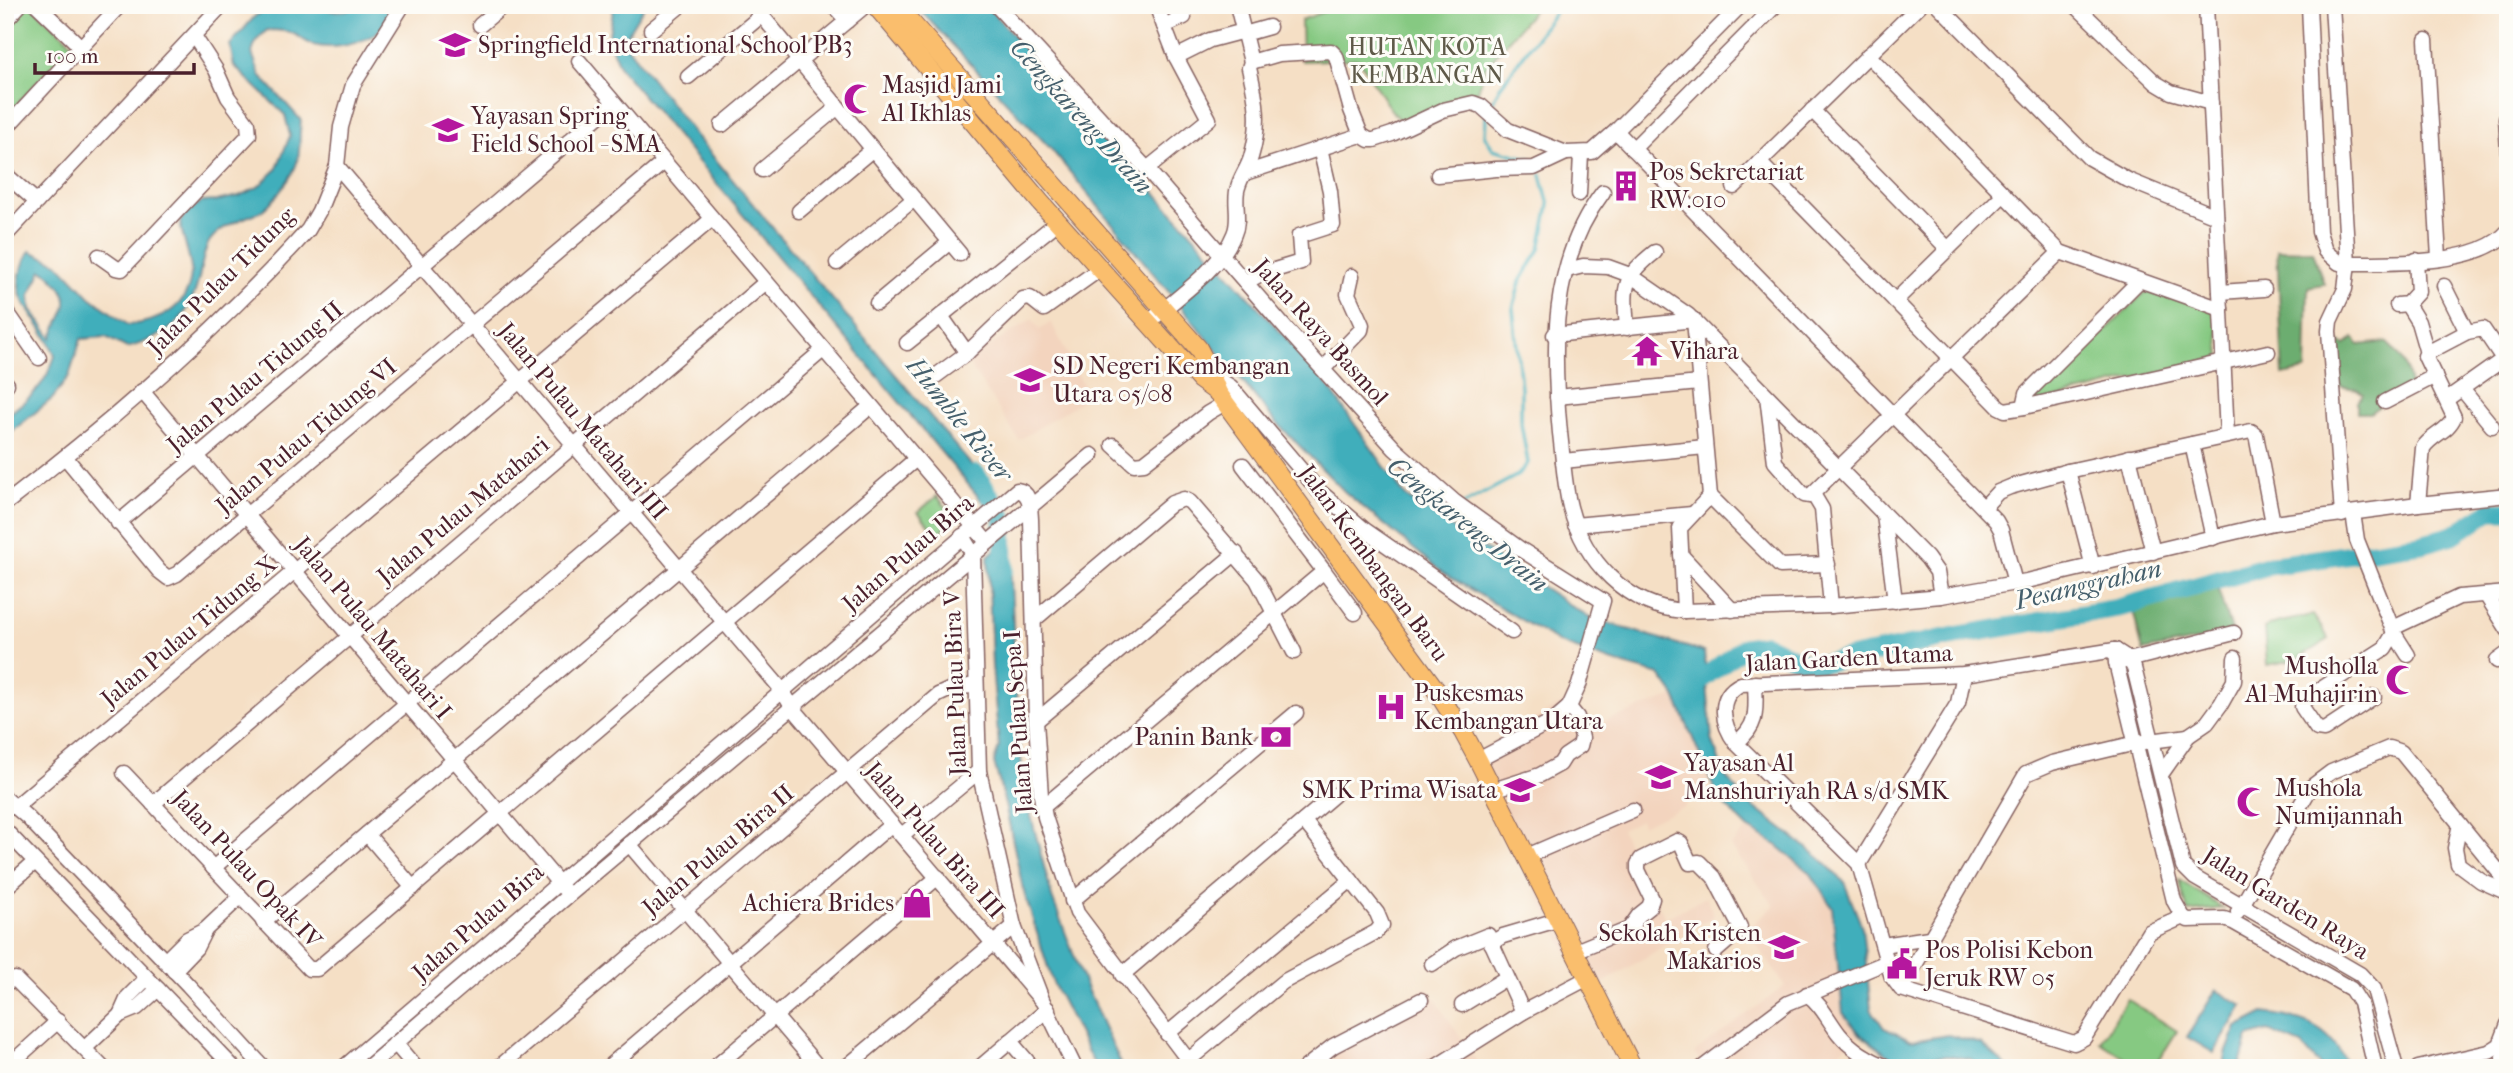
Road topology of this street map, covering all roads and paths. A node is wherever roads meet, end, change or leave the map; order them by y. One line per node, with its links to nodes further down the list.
1 (20, 5): 25 (street)
2 (37, 5): 34 (street)
3 (120, 5): 34 (street)
4 (222, 5): 32 (street)
5 (403, 5): 57 (street, Jalan Pulau Tidung)
6 (504, 5): 27 (street)
7 (681, 5): 30 (street)
8 (833, 5): 26 (street)
9 (866, 5): 26 (street)
10 (875, 5): 72 (main road, Jalan Kembangan Baru)
11 (896, 5): 99 (main road, Jalan Kembangan Baru)
12 (996, 5): 58 (street, Jalan Raya Basmol)
13 (1156, 5): 28 (street)
14 (1181, 5): 28 (street)
15 (1741, 5): 48 (street)
16 (1776, 5): 52 (street)
17 (1920, 5): 35 (street)
18 (1938, 5): 70 (street)
19 (2075, 5): 42 (street)
20 (2206, 5): 42 (street)
21 (2309, 5): 85 (street)
22 (2332, 5): 85 (street)
23 (1242, 6): 31 (street)
24 (757, 10): 38 (street); 40 (street)
25 (5, 21)
26 (847, 21): 38 (street)
27 (481, 25)
28 (1164, 26): 36 (street)
29 (1269, 27): 31 (street)
30 (651, 30)
31 (1244, 32): 36 (street); 39 (street)
32 (194, 36): 68 (street); 80 (street)
33 (2426, 40): 82 (street)
34 (81, 47): 47 (street)
35 (1868, 55): 44 (street); 66 (street)
36 (1176, 57): 58 (street)
37 (579, 61): 41 (street)
38 (799, 61): 43 (street); 46 (street)
39 (1251, 62): 49 (street); 60 (street)
40 (688, 77)
41 (614, 103): 55 (street); 86 (street, Jalan Pulau Tidung II)
42 (2211, 103): 70 (street)
43 (838, 107): 51 (street); 59 (street)
44 (1812, 110): 56 (street); 76 (street)
45 (2506, 118): 53 (street)
46 (722, 125)
47 (5, 129)
48 (1616, 131): 52 (street); 54 (street)
49 (1361, 135): 50 (street); 54 (street)
50 (1320, 148): 60 (street); 93 (street)
51 (873, 149): 67 (street); 69 (street)
52 (1633, 149): 133 (street)
53 (2508, 152)
54 (1573, 153): 62 (street); 65 (street)
55 (664, 162): 71 (street); 105 (street, Jalan Pulau Tidung VI)
56 (1759, 162): 63 (street); 97 (street)
57 (337, 166): 86 (street, Jalan Pulau Matahari III); 125 (street, Jalan Pulau Tidung)
58 (1147, 169): 81 (street, Jalan Raya Basmol)
59 (762, 170)
60 (1245, 173): 81 (street)
61 (5, 174): 68 (street)
62 (1438, 175)
63 (1734, 187)
64 (1603, 192): 88 (street)
65 (1579, 194)
66 (2004, 194): 76 (street); 78 (street)
67 (914, 199): 75 (street); 84 (street)
68 (37, 202): 74 (street)
69 (799, 211)
70 (2216, 216): 96 (street)
71 (712, 219): 92 (street); 122 (street, Jalan Pulau Tidung X)
72 (1058, 222): 87 (main road, Jalan Kembangan Baru); 102 (street)
73 (2508, 231): 82 (street)
74 (5, 236)
75 (950, 242): 79 (street); 98 (street)
76 (1948, 249): 97 (street)
77 (1655, 252): 89 (street)
78 (2060, 252): 91 (street); 115 (street)
79 (960, 254)
80 (99, 256)
81 (1221, 257): 93 (street, Jalan Raya Basmol); 99 (street)
82 (2439, 258): 83 (street)
83 (2416, 260): 85 (street); 113 (street)
84 (837, 263)
85 (2348, 263): 158 (street)
86 (422, 267): 105 (street, Jalan Pulau Matahari III); 140 (street, Jalan Pulau Tidung II)
87 (1100, 269): 104 (main road, Jalan Kembangan Baru); 112 (street)
88 (1567, 270): 89 (street); 108 (street)
89 (1630, 275): 103 (street); 106 (street)
90 (1352, 276): 118 (street)
91 (2139, 281): 101 (street); 132 (street)
92 (766, 282): 110 (street); 137 (street, Jalan Pulau Matahari)
93 (1246, 282): 118 (street, Jalan Raya Basmol)
94 (2444, 286): 107 (street)
95 (2264, 289): 96 (street)
96 (2220, 292): 101 (street)
97 (1895, 300): 115 (street)
98 (877, 303)
99 (1168, 306): 104 (street); 119 (main road, Jalan Kembangan Baru)
100 (5, 309): 114 (street)
101 (2221, 309): 117 (street)
102 (941, 316): 109 (street); 112 (street)
103 (1694, 320): 106 (street); 123 (street); 126 (street)
104 (1149, 322): 128 (main road, Jalan Kembangan Baru)
105 (472, 326): 122 (street, Jalan Pulau Matahari III); 159 (street, Jalan Pulau Tidung VI)
106 (1627, 328): 108 (street)
107 (2467, 331): 113 (street); 116 (street)
108 (1555, 335): 127 (street)
109 (907, 343)
110 (823, 350): 131 (street); 156 (street)
111 (2268, 352): 117 (street)
112 (967, 353): 121 (street)
113 (2427, 353): 120 (street)
114 (39, 358)
115 (1951, 358): 132 (street); 133 (street)
116 (2506, 360): 124 (street)
117 (2223, 363): 132 (street); 135 (street)
118 (1322, 369): 204 (street, Jalan Raya Basmol)
119 (1212, 375): 128 (main road, Jalan Kembangan Baru); 190 (street)
120 (2435, 376): 129 (street); 130 (street)
121 (933, 378)
122 (520, 382): 137 (street, Jalan Pulau Matahari III); 174 (street, Jalan Pulau Tidung X)
123 (1699, 383): 127 (street); 139 (street)
124 (2462, 389): 129 (street); 134 (street)
125 (142, 391): 140 (street, Jalan Pulau Matahari I); 142 (street, Jalan Pulau Tidung)
126 (1767, 396): 147 (street); 149 (street)
127 (1557, 397): 145 (street)
128 (1221, 398): 138 (street); 212 (main road, Jalan Kembangan Baru)
129 (2447, 400): 153 (street)
130 (2385, 402)
131 (871, 406): 144 (street); 173 (street)
132 (2024, 407)
133 (1894, 413): 147 (street); 154 (street)
134 (2492, 426)
135 (2227, 435): 136 (street); 162 (street)
136 (2192, 444): 143 (street); 165 (street)
137 (574, 445): 156 (street, Jalan Pulau Matahari III); 192 (street, Jalan Pulau Matahari)
138 (1112, 445)
139 (1705, 447): 145 (street); 151 (street)
140 (197, 456): 159 (street, Jalan Pulau Matahari I); 161 (street, Jalan Pulau Tidung II)
141 (1092, 456): 155 (street)
142 (66, 457): 152 (street, Jalan Pulau Tidung); 161 (street)
143 (2129, 457): 148 (street); 167 (street)
144 (916, 459): 164 (street); 187 (street, Jalan Pulau Opak IV)
145 (1563, 461): 163 (street)
146 (1243, 465): 175 (street)
147 (1838, 468): 149 (street); 160 (street)
148 (2068, 471): 154 (street); 172 (street)
149 (1813, 494): 171 (street)
150 (2508, 495): 153 (street)
151 (1710, 496): 157 (street); 171 (street)
152 (5, 504)
153 (2418, 504): 158 (street)
154 (1984, 508): 176 (street)
155 (1026, 510): 164 (street, Jalan Pulau Bira); 166 (street, Jalan Pulau Bira); 186 (street, Jalan Pulau Sepa I)
156 (631, 513): 173 (street, Jalan Pulau Matahari III); 202 (street)
157 (1692, 514): 163 (street); 170 (street)
158 (2347, 514): 162 (street); 188 (street)
159 (247, 515): 161 (street, Jalan Pulau Tidung VI); 174 (street, Jalan Pulau Matahari I)
160 (1884, 515): 179 (street); 180 (street)
161 (118, 523)
162 (2273, 523): 165 (street)
163 (1576, 524): 183 (street)
164 (967, 531): 166 (street); 169 (street, Jalan Pulau Bira V); 200 (street, Jalan Pulau Bira)
165 (2213, 538): 167 (street)
166 (987, 542): 169 (street, Jalan Pulau Bira)
167 (2153, 552): 172 (street)
168 (1236, 553): 184 (street); 186 (street); 206 (street)
169 (974, 554): 199 (street, Jalan Pulau Bira V); 203 (street, Jalan Pulau Bira)
170 (1681, 555): 182 (street); 183 (street)
171 (1828, 564): 181 (street)
172 (2093, 567): 176 (street)
173 (679, 569): 187 (street, Jalan Pulau Matahari III); 211 (street)
174 (295, 571): 192 (street, Jalan Pulau Matahari I); 219 (street, Jalan Pulau Tidung X)
175 (1324, 571): 184 (street); 185 (street)
176 (2015, 583): 179 (street)
177 (2508, 593): 178 (street)
178 (2486, 595): 188 (street); 189 (street)
179 (1941, 596): 180 (street)
180 (1895, 601): 181 (street)
181 (1832, 606): 182 (street)
182 (1732, 610): 183 (street)
183 (1684, 611)
184 (1275, 612): 193 (street); 221 (street)
185 (1355, 613)
186 (1034, 620): 206 (street, Jalan Pulau Sepa I)
187 (724, 622): 200 (street, Jalan Pulau Matahari III); 223 (street, Jalan Pulau Opak IV)
188 (2394, 630): 194 (street); 201 (street)
189 (2508, 630)
190 (1512, 632)
191 (2234, 634): 195 (street, Jalan Garden Utama)
192 (350, 636): 202 (street, Jalan Pulau Matahari I); 220 (street, Jalan Pulau Matahari)
193 (1294, 652)
194 (2408, 655)
195 (2120, 657): 197 (street, Jalan Garden Utama); 208 (street, Jalan Garden Raya); 210 (street, Jalan Garden Raya)
196 (2235, 658): 207 (street)
197 (1964, 674): 198 (street, Jalan Garden Utama); 232 (street)
198 (1755, 683): 209 (street); 209 (street, Jalan Garden Utama)
199 (976, 685): 213 (street, Jalan Pulau Bira II); 214 (street, Jalan Pulau Bira V)
200 (782, 690): 203 (street, Jalan Pulau Matahari III); 238 (street, Jalan Pulau Bira)
201 (2374, 697)
202 (407, 704): 211 (street, Jalan Pulau Matahari I); 234 (street)
203 (792, 707): 213 (street, Jalan Pulau Bira III); 229 (street, Jalan Pulau Bira)
204 (1569, 708): 212 (street); 217 (street)
205 (1296, 713): 245 (street)
206 (1036, 721): 221 (street, Jalan Pulau Sepa I)
207 (2188, 736): 208 (street); 216 (street)
208 (2152, 739): 210 (street); 216 (street, Jalan Garden Raya)
209 (1736, 743): 232 (street, Jalan Garden Utama)
210 (2136, 743): 235 (street, Jalan Garden Raya); 253 (street)
211 (454, 760): 223 (street, Jalan Pulau Matahari I); 228 (street)
212 (1478, 760): 217 (main road, Jalan Kembangan Baru)
213 (846, 771): 227 (street, Jalan Pulau Bira III); 247 (street, Jalan Pulau Bira II)
214 (979, 771): 227 (street); 252 (street, Jalan Pulau Bira V)
215 (124, 773): 220 (street, Jalan Pulau Opak IV)
216 (2162, 774): 233 (street, Jalan Garden Raya)
217 (1493, 790): 230 (main road, Jalan Kembangan Baru)
218 (1334, 795): 224 (street)
219 (10, 802): 263 (street)
220 (153, 804): 234 (street, Jalan Pulau Opak IV)
221 (1043, 807): 245 (street, Jalan Pulau Sepa I)
222 (1633, 810): 230 (street)
223 (500, 814): 238 (street, Jalan Pulau Matahari I); 241 (street, Jalan Pulau Opak IV)
224 (1304, 821): 237 (street); 265 (street)
225 (2460, 824): 239 (street); 242 (street); 246 (street)
226 (5, 830): 231 (street)
227 (897, 830): 236 (street, Jalan Pulau Bira III); 261 (street)
228 (367, 834): 241 (street); 250 (street)
229 (629, 844): 243 (street, Jalan Pulau Bira); 247 (street)
230 (1527, 856): 249 (main road, Jalan Kembangan Baru)
231 (34, 862): 240 (street); 269 (street)
232 (1859, 864): 256 (street, Jalan Garden Utama)
233 (2183, 866): 235 (street); 246 (street, Jalan Garden Raya)
234 (214, 868): 244 (street, Jalan Pulau Opak IV)
235 (2168, 872): 248 (street, Jalan Garden Raya)
236 (938, 877): 254 (street, Jalan Pulau Bira III); 276 (street)
237 (1351, 880): 279 (street); 284 (street)
238 (559, 883): 243 (street, Jalan Pulau Matahari I); 290 (street, Jalan Pulau Bira)
239 (2508, 883)
240 (5, 888)
241 (413, 888): 250 (street, Jalan Pulau Opak IV)
242 (2508, 893)
243 (569, 895): 281 (street, Jalan Pulau Bira)
244 (240, 897): 250 (street, Jalan Pulau Opak IV); 263 (street)
245 (1072, 901): 265 (street, Jalan Pulau Sepa I)
246 (2242, 906): 251 (street); 259 (street, Jalan Garden Raya)
247 (684, 909): 261 (street); 293 (street, Jalan Pulau Bira II)
248 (2183, 916): 251 (street, Jalan Garden Raya); 270 (street)
249 (1557, 920): 255 (street); 258 (main road, Jalan Kembangan Baru)
250 (264, 922)
251 (2233, 922): 264 (street, Jalan Garden Raya)
252 (1014, 926): 254 (street); 274 (street, Jalan Pulau Bira V)
253 (1929, 938): 256 (street); 270 (street)
254 (994, 943): 274 (street, Jalan Pulau Bira III); 297 (street)
255 (1491, 943): 262 (street); 266 (street)
256 (1882, 945): 260 (street)
257 (1716, 951): 258 (street)
258 (1573, 952): 267 (main road, Jalan Kembangan Baru)
259 (2330, 956): 264 (street); 307 (street, Jalan Garden Raya)
260 (1887, 962): 270 (street); 271 (street)
261 (730, 963): 276 (street); 294 (street)
262 (1432, 964)
263 (170, 966): 269 (street); 289 (street)
264 (2321, 972): 306 (street, Jalan Garden Raya)
265 (1122, 975): 279 (street, Jalan Pulau Sepa I)
266 (1506, 978): 273 (street); 275 (street)
267 (1587, 979): 275 (street); 302 (main road, Jalan Kembangan Baru)
268 (5, 983): 277 (street)
269 (152, 983): 282 (street); 288 (street)
270 (1901, 989)
271 (1807, 994): 283 (street); 303 (street)
272 (1421, 1000): 301 (street)
273 (1462, 1005)
274 (1046, 1006): 280 (street); 300 (street, Jalan Pulau Bira V)
275 (1523, 1012): 285 (street)
276 (775, 1016): 295 (street); 296 (street)
277 (58, 1021): 282 (street); 286 (street)
278 (2508, 1024): 308 (street)
279 (1167, 1034): 284 (street, Jalan Pulau Sepa I)
280 (1010, 1041): 298 (street); 299 (street)
281 (395, 1043): 291 (street, Jalan Pulau Bira); 292 (street)
282 (85, 1048): 287 (street)
283 (1866, 1057): 304 (street); 305 (street)
284 (1183, 1064)
285 (1437, 1067)
286 (6, 1068)
287 (103, 1068)
288 (234, 1068)
289 (264, 1068)
290 (343, 1068)
291 (367, 1068)
292 (416, 1068)
293 (498, 1068)
294 (607, 1068)
295 (714, 1068)
296 (819, 1068)
297 (845, 1068)
298 (979, 1068)
299 (1034, 1068)
300 (1075, 1068)
301 (1305, 1068)
302 (1633, 1068)
303 (1702, 1068)
304 (1852, 1068)
305 (1890, 1068)
306 (2375, 1068)
307 (2396, 1068)
308 (2418, 1068)

